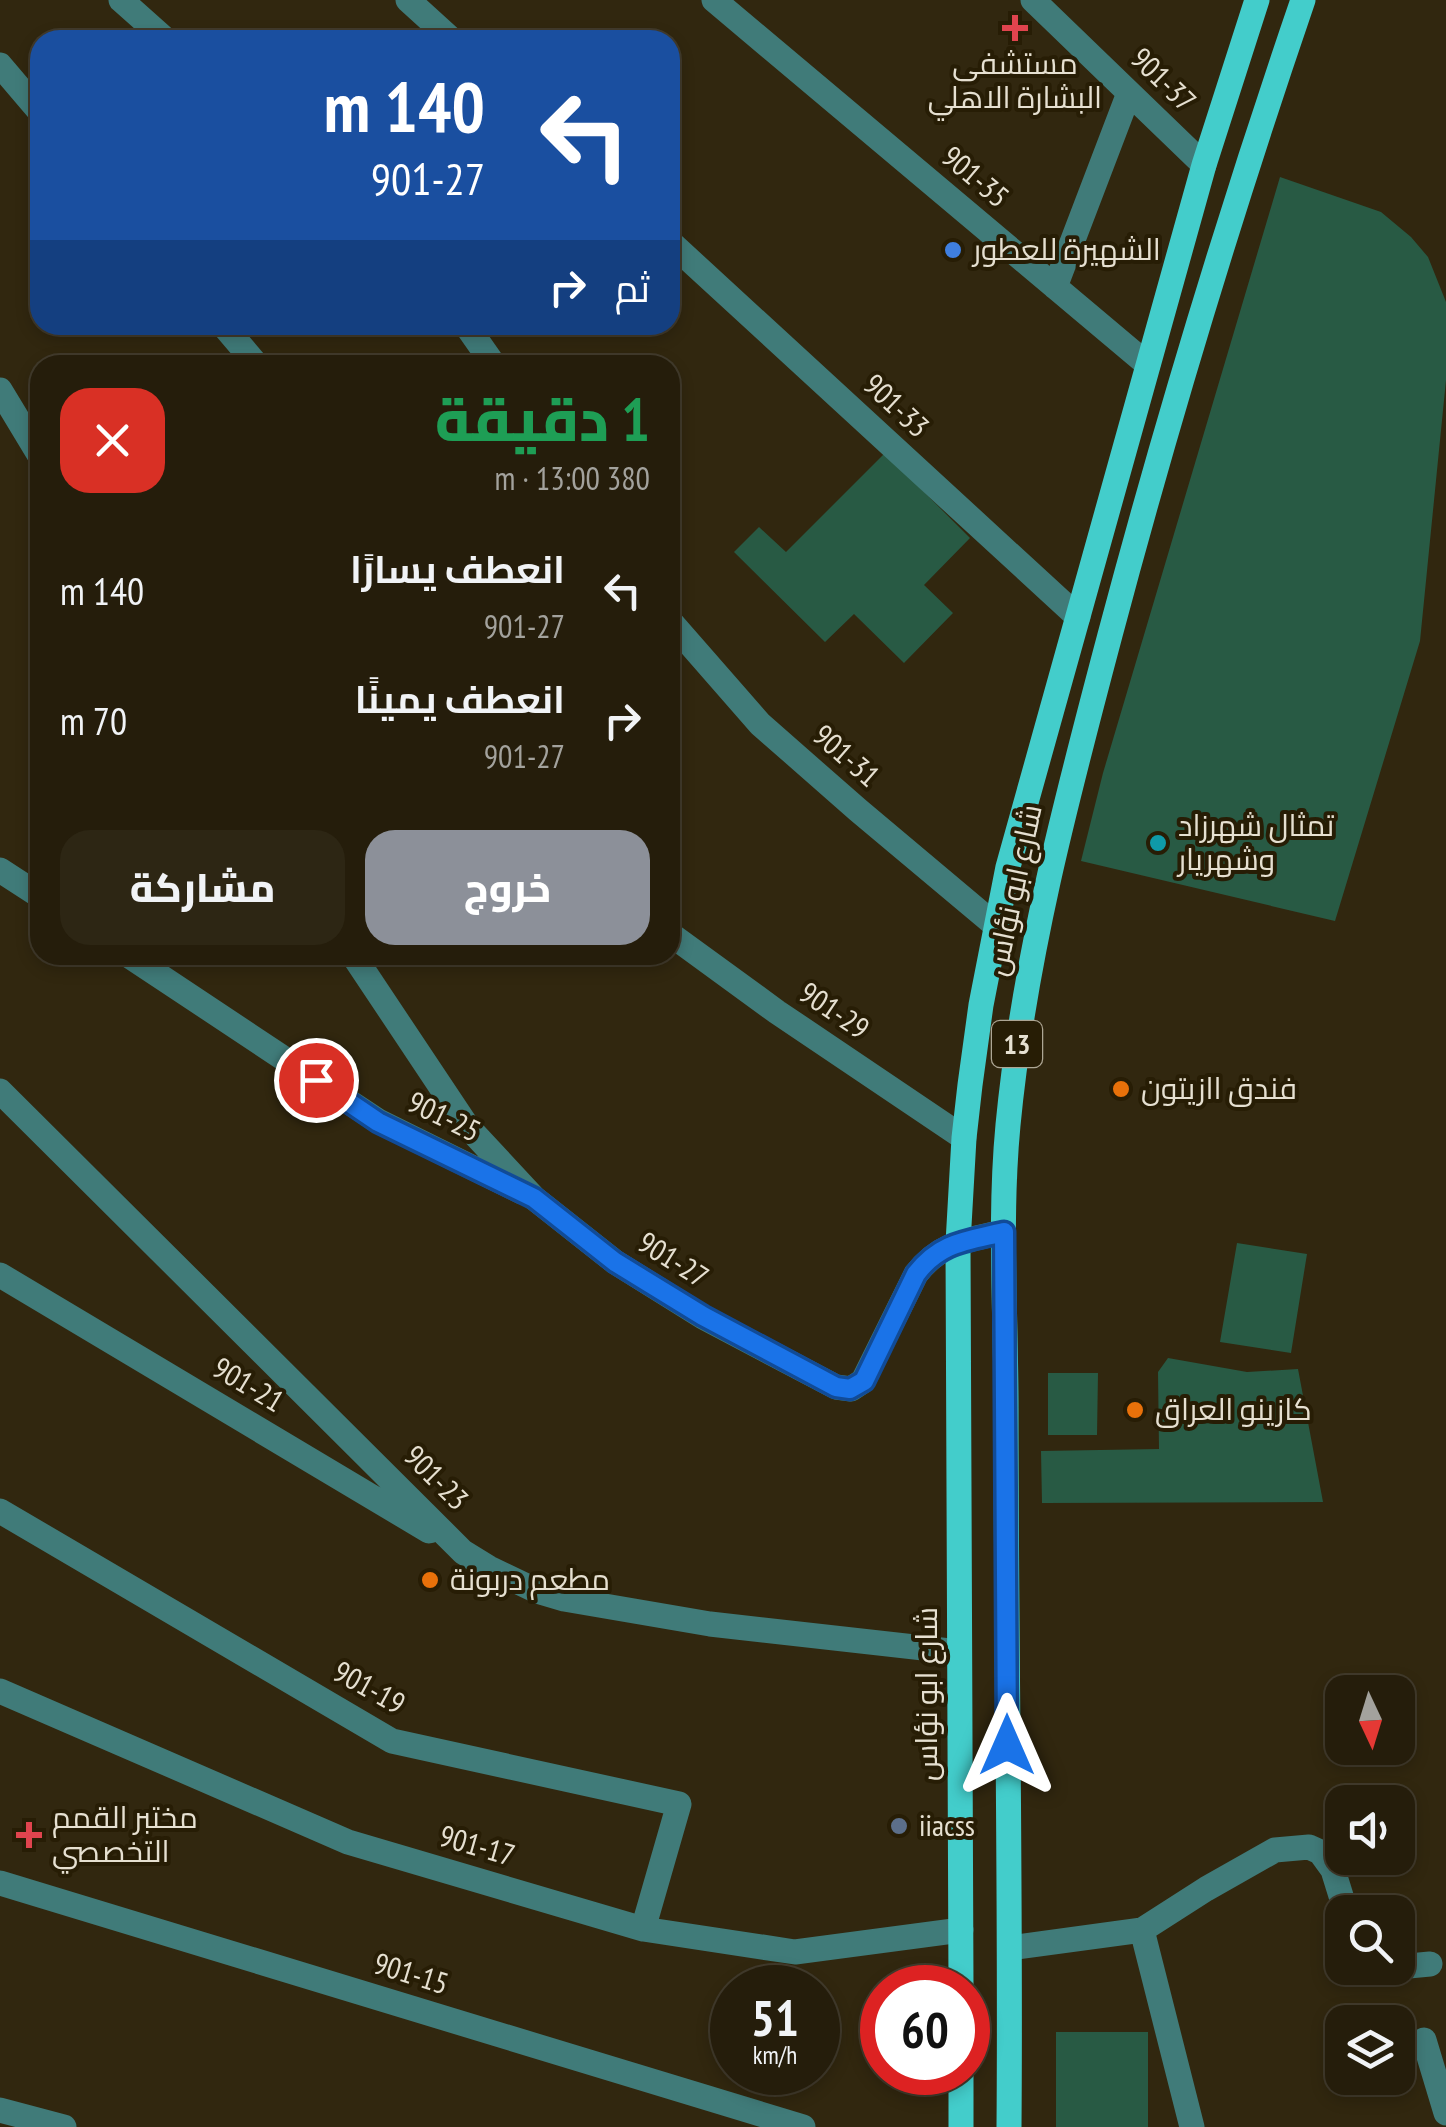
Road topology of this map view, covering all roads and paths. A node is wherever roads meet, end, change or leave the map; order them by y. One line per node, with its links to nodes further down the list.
1 (121, 0): 7 (street)
2 (408, 0): 8 (street)
3 (714, 0): 14 (street, 901-35)
4 (1032, 0): 10 (street, 901-37)
5 (1257, 0): 12 (main road, شارع ابو نؤاس / 13)
6 (1303, 0): 31 (main road, شارع ابو نؤاس / 13)
7 (155, 30)
8 (441, 30)
9 (0, 65): 11 (street)
10 (1129, 93): 12 (street, 901-37); 14 (street)
11 (30, 100)
12 (1204, 165): 17 (main road, شارع ابو نؤاس / 13)
13 (680, 251): 20 (street, 901-33)
14 (1055, 287): 17 (street, 901-35)
15 (232, 335): 16 (street)
16 (248, 355)
17 (1148, 366): 20 (main road, شارع ابو نؤاس / 13)
18 (0, 390): 19 (street)
19 (30, 440)
20 (1078, 618): 24 (main road, شارع ابو نؤاس / 13)
21 (680, 632): 24 (street, 901-31)
22 (0, 870): 23 (street)
23 (30, 890)
24 (995, 925): 29 (main road, شارع ابو نؤاس / 13)
25 (680, 941): 29 (street, 901-29)
26 (143, 965): 30 (street, 901-25)
27 (360, 965): 30 (street, 901-27)
28 (0, 1091): 35 (street, 901-23)
29 (964, 1138): 32 (main road, شارع ابو نؤاس / 13)
30 (534, 1198): 32 (street, 901-27)
31 (1004, 1232): 32 (street, 901-27); 43 (main road, شارع ابو نؤاس / 13)
32 (958, 1242): 36 (main road, شارع ابو نؤاس / 13)
33 (0, 1274): 35 (street, 901-21)
34 (0, 1511): 40 (street, 901-19)
35 (463, 1552): 36 (street, 901-23)
36 (960, 1652): 41 (main road, شارع ابو نؤاس / 13)
37 (0, 1691): 40 (street, 901-17)
38 (0, 1882): 52 (street, 901-15)
39 (1341, 1895): 42 (street)
40 (644, 1929): 41 (street, 901-17)
41 (961, 1930): 45 (main road, شارع ابو نؤاس / 13)
42 (1142, 1930): 43 (street); 55 (street)
43 (1010, 1948): 54 (main road, شارع ابو نؤاس / 13)
44 (1430, 1964): 46 (street)
45 (961, 1965)
46 (1415, 1965)
47 (1424, 2040): 50 (street)
48 (961, 2095): 53 (main road)
49 (0, 2110): 51 (street)
50 (1446, 2114)
51 (64, 2127)
52 (804, 2127)
53 (961, 2127)
54 (1010, 2127)
55 (1192, 2127)

